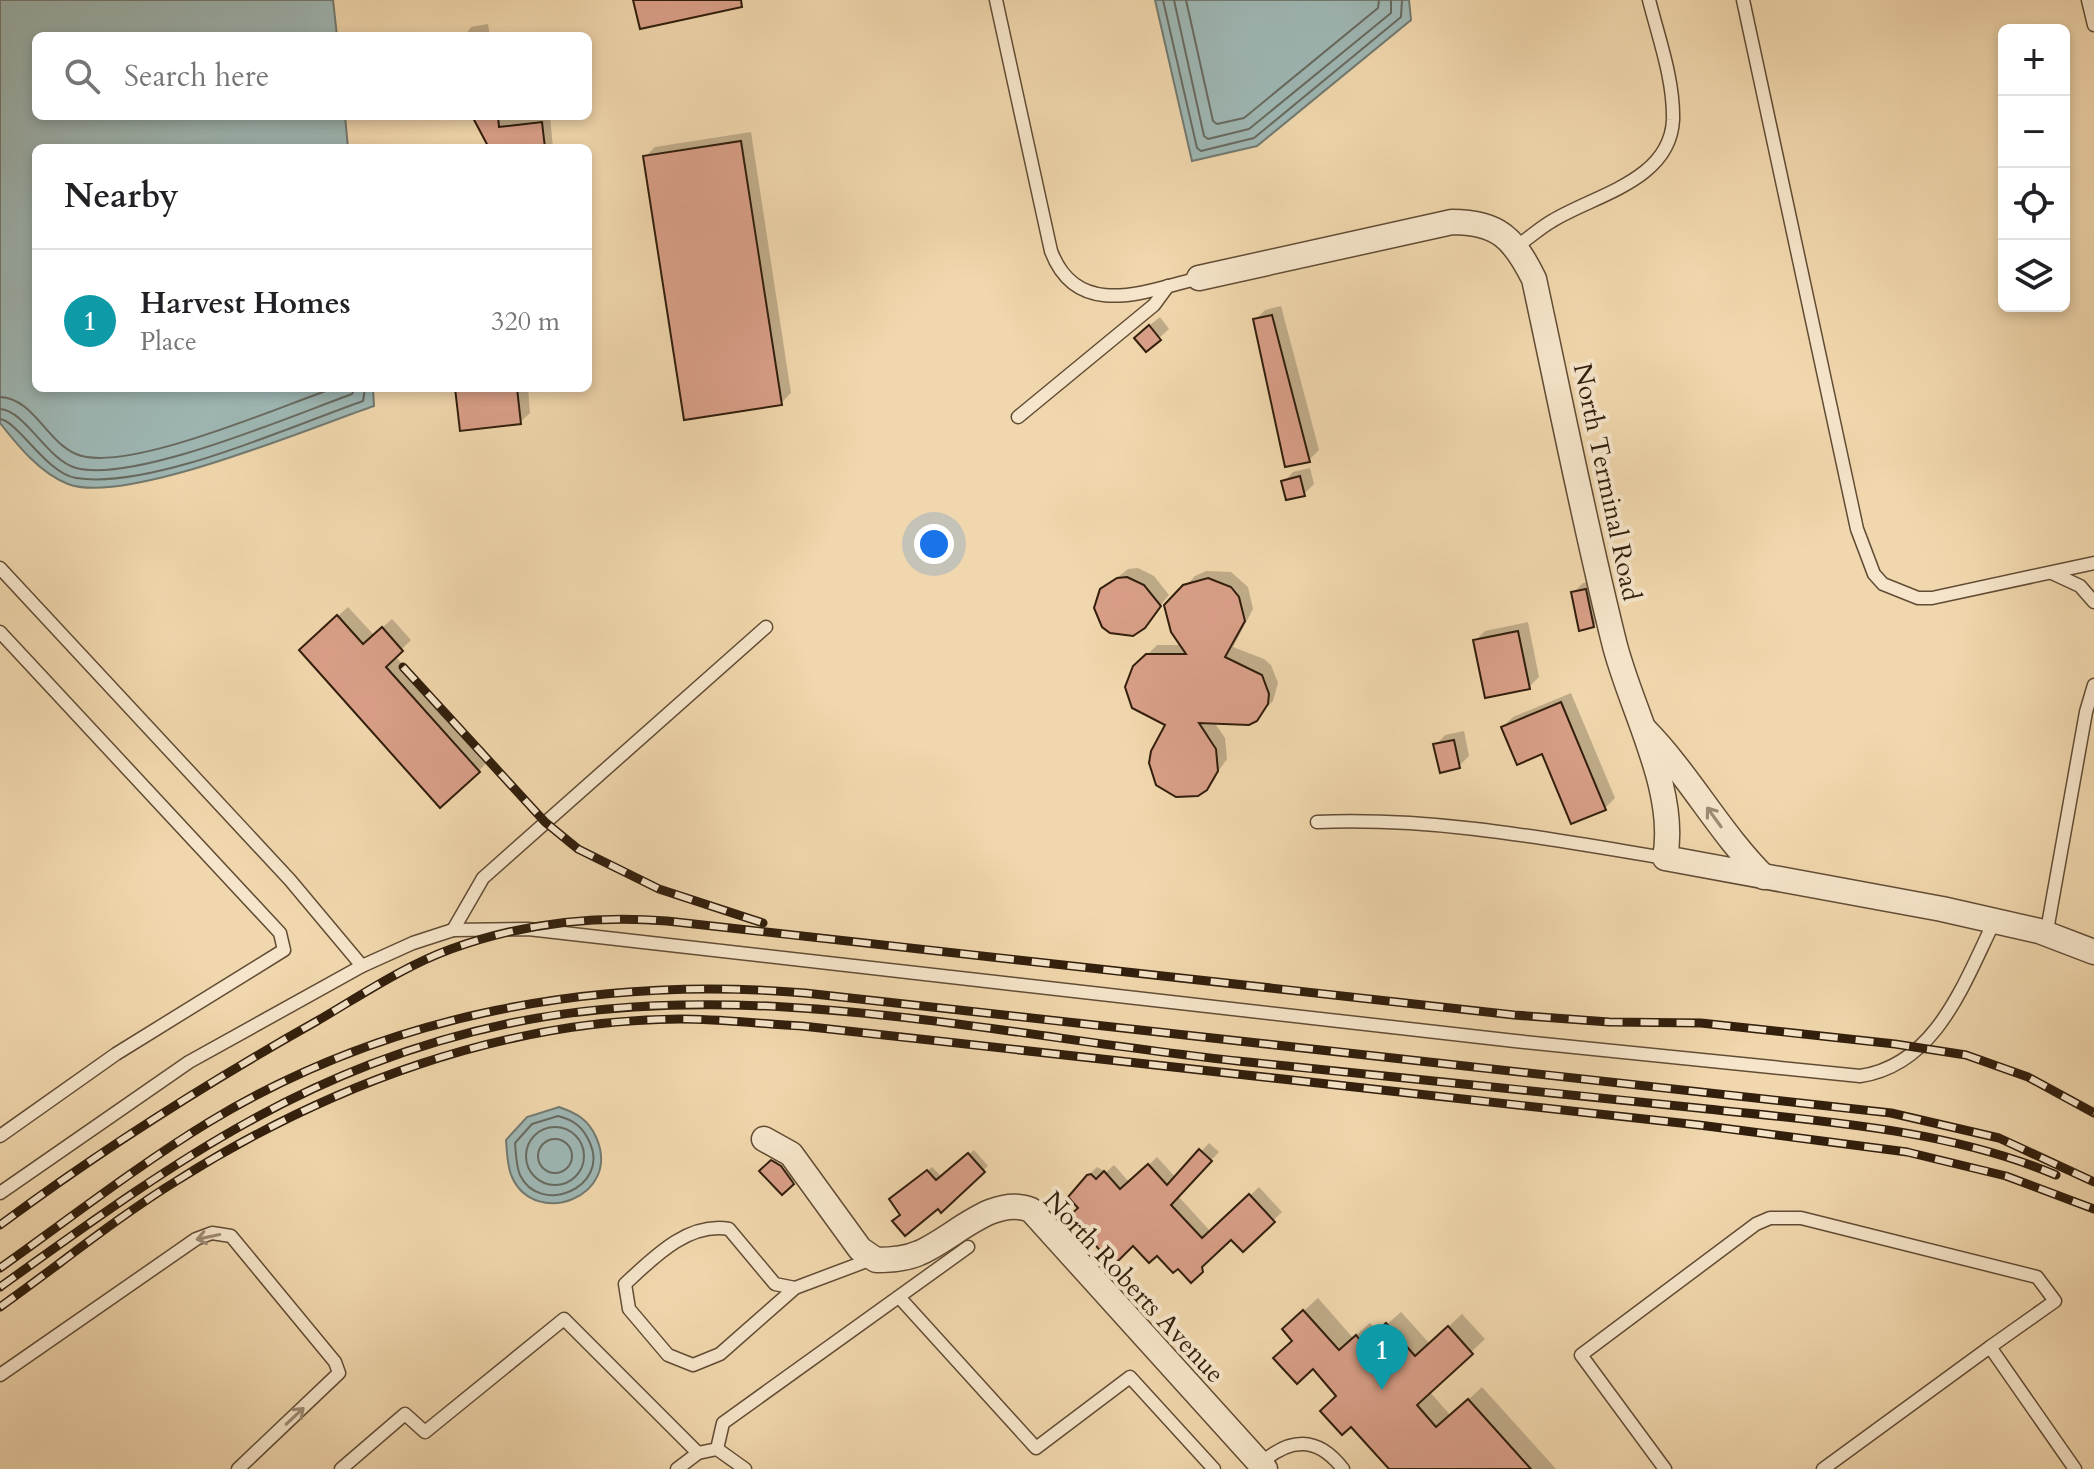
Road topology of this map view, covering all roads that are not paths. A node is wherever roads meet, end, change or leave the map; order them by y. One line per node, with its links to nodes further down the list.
1 (996, 0): 8 (lane)
2 (1649, 0): 6 (lane)
3 (1743, 0): 12 (lane)
4 (2088, 0): 5 (lane)
5 (2094, 25)
6 (1517, 246): 7 (street); 17 (street, North Terminal Road)
7 (1199, 278): 8 (lane)
8 (1168, 286): 9 (lane)
9 (1018, 417)
10 (2094, 563): 12 (lane)
11 (0, 568): 25 (lane)
12 (2049, 573): 13 (lane)
13 (2094, 602)
14 (766, 627): 22 (lane)
15 (0, 632): 26 (lane)
16 (2094, 685): 23 (lane)
17 (1644, 729): 19 (street, North Terminal Road); 20 (street, North Terminal Road, one-way to 17)
18 (1317, 822): 19 (lane)
19 (1665, 858): 20 (street)
20 (1764, 877): 21 (street)
21 (1994, 922): 22 (lane); 23 (street)
22 (453, 930): 25 (lane)
23 (2046, 936): 24 (street)
24 (2094, 952)
25 (362, 966): 28 (lane)
26 (0, 1136)
27 (764, 1139): 30 (street)
28 (0, 1193)
29 (968, 1247): 32 (lane)
30 (872, 1259): 31 (lane); 37 (street, North Roberts Avenue)
31 (795, 1288): 31 (lane)
32 (899, 1297): 35 (lane); 42 (lane)
33 (1990, 1347): 44 (lane); 45 (lane); 46 (lane)
34 (0, 1375): 38 (lane, one-way to 34)
35 (717, 1449): 36 (lane); 41 (lane)
36 (698, 1453): 39 (lane); 40 (lane)
37 (1262, 1466): 43 (lane)
38 (238, 1469)
39 (341, 1469)
40 (677, 1469)
41 (745, 1469)
42 (1214, 1469)
43 (1343, 1469)
44 (1665, 1469)
45 (1823, 1469)
46 (2075, 1469)

